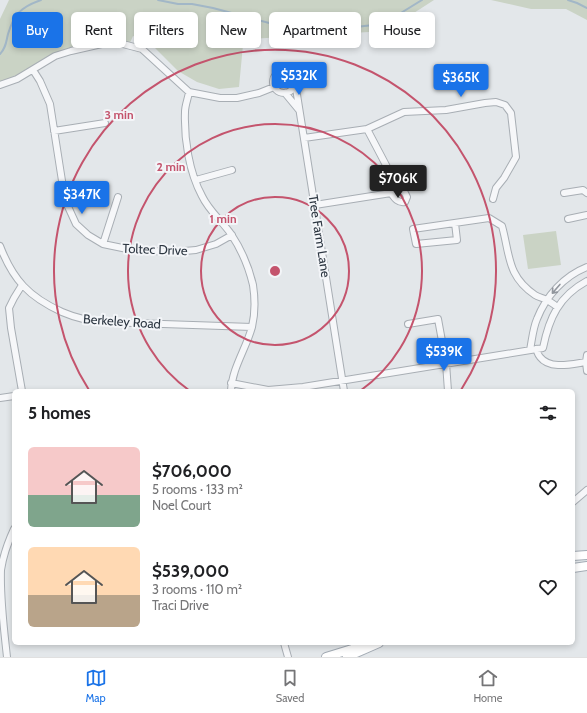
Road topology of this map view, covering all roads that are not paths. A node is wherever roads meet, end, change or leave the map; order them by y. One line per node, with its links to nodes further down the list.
1 (33, 70): 3 (street); 5 (street); 10 (street, Toltec Drive)
2 (295, 82): 4 (street); 6 (street); 7 (street, Tree Farm Lane)
3 (0, 85)
4 (274, 87): 5 (street); 6 (street)
5 (189, 92): 13 (street)
6 (284, 93): 7 (street)
7 (299, 110): 11 (street, Tree Farm Lane)
8 (105, 123): 10 (street)
9 (367, 129): 11 (street); 14 (street); 19 (street)
10 (54, 131): 25 (street, Toltec Drive)
11 (304, 138): 20 (street, Tree Farm Lane)
12 (232, 170): 13 (street)
13 (196, 180): 24 (street)
14 (397, 186): 15 (street); 15 (street)
15 (391, 193): 20 (street)
16 (564, 193): 17 (street)
17 (587, 193)
18 (118, 198): 25 (street)
19 (493, 199)
20 (315, 205): 39 (street, Tree Farm Lane)
21 (587, 215): 22 (street)
22 (568, 220)
23 (455, 223): 23 (street); 30 (street)
24 (232, 235): 25 (street, Toltec Drive); 33 (street)
25 (103, 244)
26 (0, 246): 29 (street, Berkeley Road)
27 (587, 266): 30 (street, one-way to 30)
28 (587, 281): 31 (street)
29 (22, 285): 33 (street, Berkeley Road); 41 (street)
30 (546, 300): 31 (street); 34 (street)
31 (557, 307): 34 (street)
32 (408, 324): 37 (street)
33 (252, 327): 40 (street)
34 (533, 349): 36 (street); 37 (street)
35 (587, 355): 36 (street)
36 (586, 362): 38 (street)
37 (446, 363): 39 (street); 46 (street)
38 (587, 371)
39 (342, 380): 44 (street); 45 (street, Tree Farm Lane)
40 (231, 383): 42 (street); 43 (street)
41 (22, 389)
42 (231, 389)
43 (263, 389)
44 (280, 389)
45 (344, 389)
46 (448, 389)
47 (12, 396): 48 (street)
48 (0, 398)
49 (587, 490): 50 (street)
50 (575, 500)
51 (12, 534): 59 (street)
52 (587, 555): 53 (main road)
53 (575, 556)
54 (587, 566): 55 (main road)
55 (575, 568)
56 (285, 645): 60 (street)
57 (360, 645): 61 (main road)
58 (375, 645): 62 (main road)
59 (7, 657)
60 (288, 657)
61 (326, 657)
62 (347, 657)

